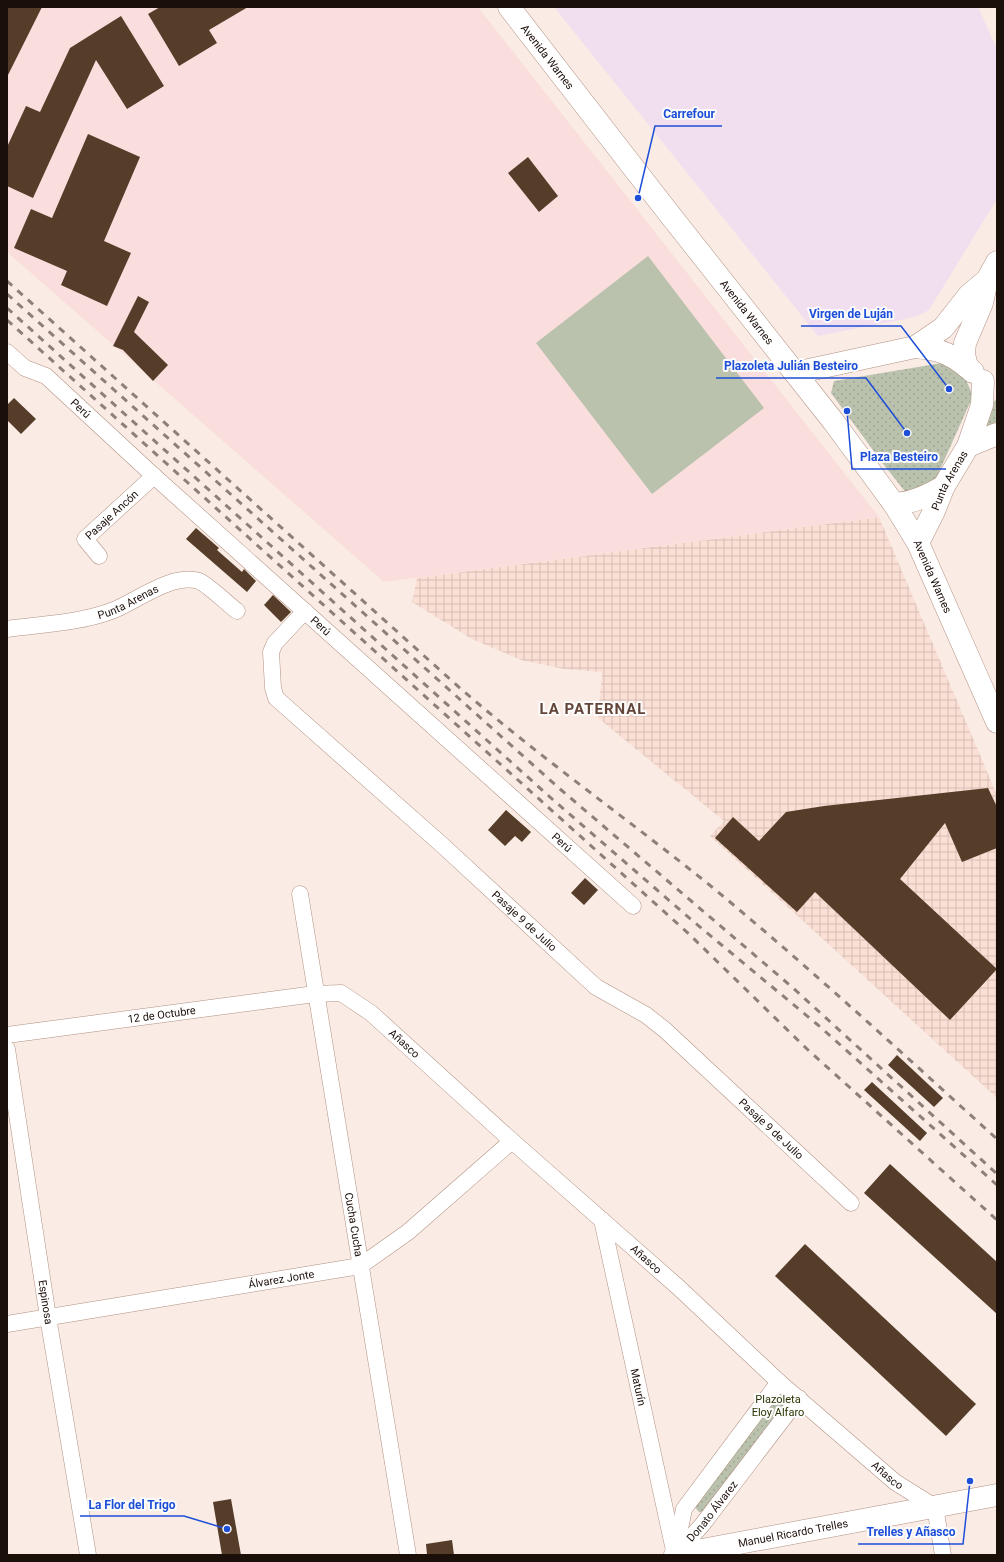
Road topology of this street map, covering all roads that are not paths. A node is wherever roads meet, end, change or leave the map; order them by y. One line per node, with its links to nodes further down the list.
1 (509, 7): 6 (main road, Avenida Warnes)
2 (992, 271): 3 (main road); 5 (main road)
3 (915, 347): 5 (main road); 6 (main road)
4 (7, 352): 10 (street, Perú)
5 (967, 367): 7 (main road)
6 (795, 373): 12 (main road, Avenida Warnes)
7 (990, 387): 9 (main road)
8 (997, 434): 9 (main road, Punta Arenas)
9 (968, 446): 11 (main road, Punta Arenas)
10 (154, 476): 14 (street, Pasaje Ancón); 16 (street, Perú)
11 (944, 486): 12 (main road); 13 (main road, Punta Arenas)
12 (894, 504): 13 (main road, Avenida Warnes)
13 (918, 543): 18 (main road, Avenida Warnes)
14 (99, 556)
15 (237, 611): 17 (street, Punta Arenas)
16 (305, 611): 20 (street, Perú); 25 (street, Pasaje 9 de Julio)
17 (7, 629)
18 (997, 722)
19 (300, 894): 21 (street, Cucha Cucha)
20 (633, 906)
21 (315, 994): 22 (street, 12 de Octubre); 24 (street, Añasco); 27 (street, Cucha Cucha)
22 (7, 1035)
23 (7, 1049): 28 (street, Espinosa)
24 (512, 1141): 26 (street, Añasco); 27 (street, Álvarez Jonte)
25 (851, 1203)
26 (602, 1220): 30 (street, Añasco); 36 (street, Maturín)
27 (360, 1266): 28 (street, Álvarez Jonte); 35 (street, Cucha Cucha)
28 (48, 1317): 29 (street, Álvarez Jonte); 34 (street, Espinosa)
29 (7, 1324)
30 (779, 1382): 31 (street, Añasco); 36 (street, Donato Álvarez)
31 (799, 1398): 33 (street, Añasco); 36 (street, Donato Álvarez)
32 (997, 1496): 33 (main road, Manuel Ricardo Trelles)
33 (935, 1507): 36 (main road, Manuel Ricardo Trelles); 37 (street)
34 (88, 1555)
35 (408, 1555)
36 (675, 1555)
37 (943, 1555)

